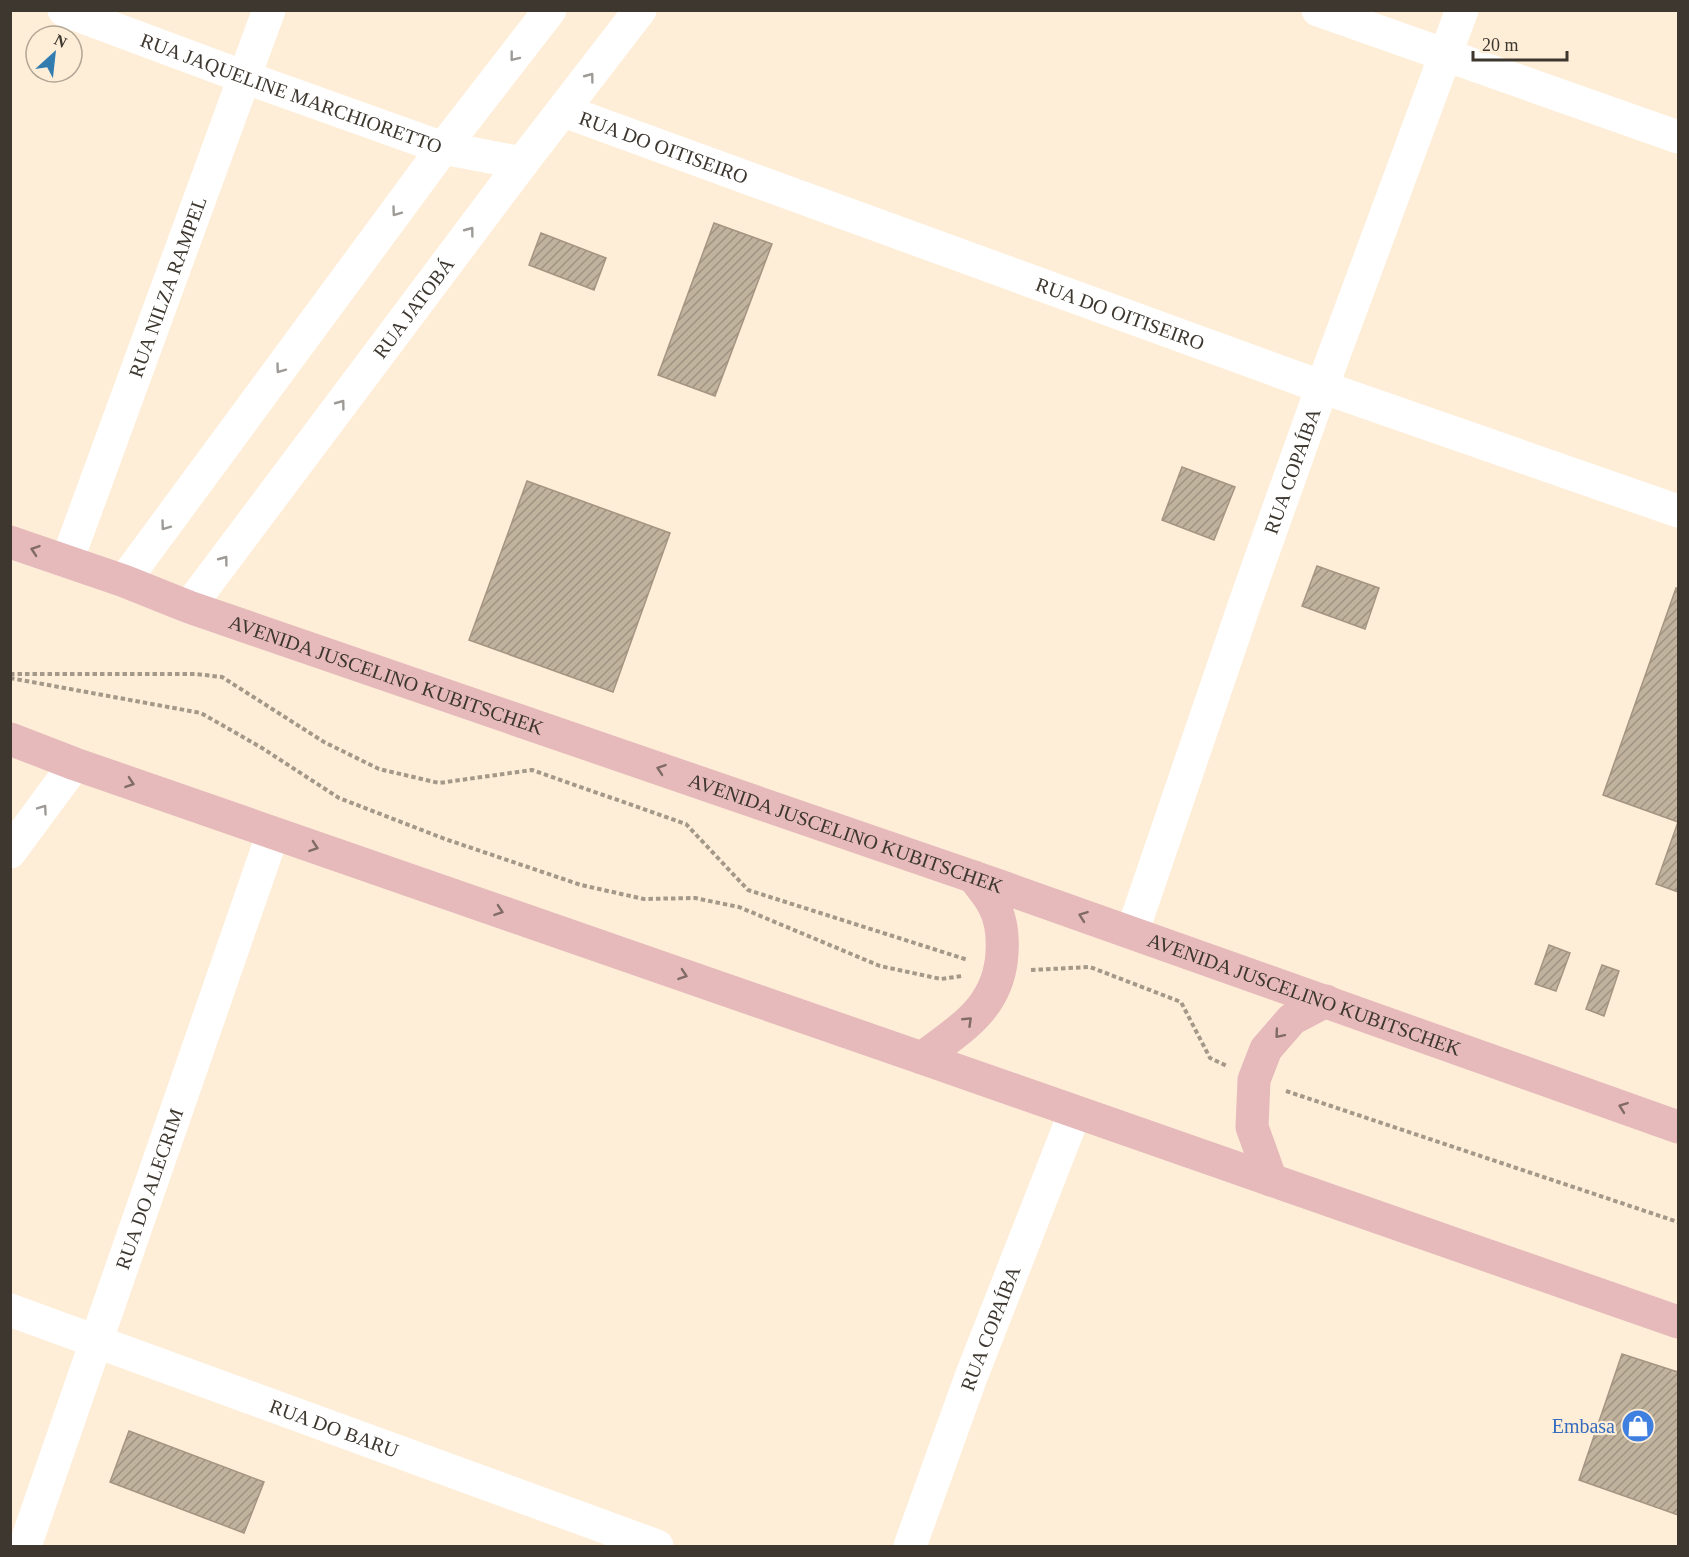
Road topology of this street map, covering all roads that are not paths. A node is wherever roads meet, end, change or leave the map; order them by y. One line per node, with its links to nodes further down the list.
1 (64, 10): 8 (street, RUA JAQUELINE MARCHIORETTO)
2 (269, 10): 8 (street, RUA NILZA RAMPEL)
3 (550, 10): 11 (street, one-way to 11)
4 (640, 10): 9 (street, RUA JATOBÁ, one-way to 4)
5 (1318, 10): 7 (street)
6 (1462, 10): 7 (street, RUA COPAÍBA)
7 (1446, 56): 10 (street); 13 (street, RUA COPAÍBA)
8 (244, 77): 11 (street, RUA JAQUELINE MARCHIORETTO); 16 (street, RUA NILZA RAMPEL)
9 (564, 111): 12 (street, RUA JATOBÁ); 13 (street, RUA DO OITISEIRO)
10 (1678, 137)
11 (443, 148): 12 (street, RUA JAQUELINE MARCHIORETTO); 17 (street, one-way to 17)
12 (522, 163): 18 (street, RUA JATOBÁ, one-way to 12)
13 (1322, 387): 14 (street, RUA DO OITISEIRO); 24 (street, RUA COPAÍBA)
14 (1678, 511)
15 (10, 542): 16 (main road, AVENIDA JUSCELINO KUBITSCHEK, one-way to 15)
16 (67, 561): 17 (main road, AVENIDA JUSCELINO KUBITSCHEK)
17 (124, 581): 18 (main road, AVENIDA JUSCELINO KUBITSCHEK)
18 (189, 607): 23 (main road, AVENIDA JUSCELINO KUBITSCHEK, one-way to 18)
19 (10, 739): 20 (main road)
20 (75, 764): 21 (main road, one-way to 21); 22 (street, one-way to 20)
21 (273, 833): 26 (main road, one-way to 26); 32 (street, RUA DO ALECRIM)
22 (10, 852)
23 (974, 878): 24 (main road, AVENIDA JUSCELINO KUBITSCHEK, one-way to 23); 26 (main road, one-way to 23)
24 (1132, 933): 25 (main road, AVENIDA JUSCELINO KUBITSCHEK)
25 (1326, 1001): 28 (main road, AVENIDA JUSCELINO KUBITSCHEK, one-way to 25); 29 (main road, one-way to 29)
26 (922, 1058): 27 (main road)
27 (1075, 1112): 29 (main road); 35 (street, RUA COPAÍBA)
28 (1678, 1127)
29 (1271, 1180): 31 (main road)
30 (10, 1310): 32 (street, RUA DO BARU)
31 (1678, 1323)
32 (97, 1340): 33 (street, RUA DO ALECRIM); 34 (street, RUA DO BARU)
33 (25, 1546)
34 (657, 1546)
35 (910, 1546)

